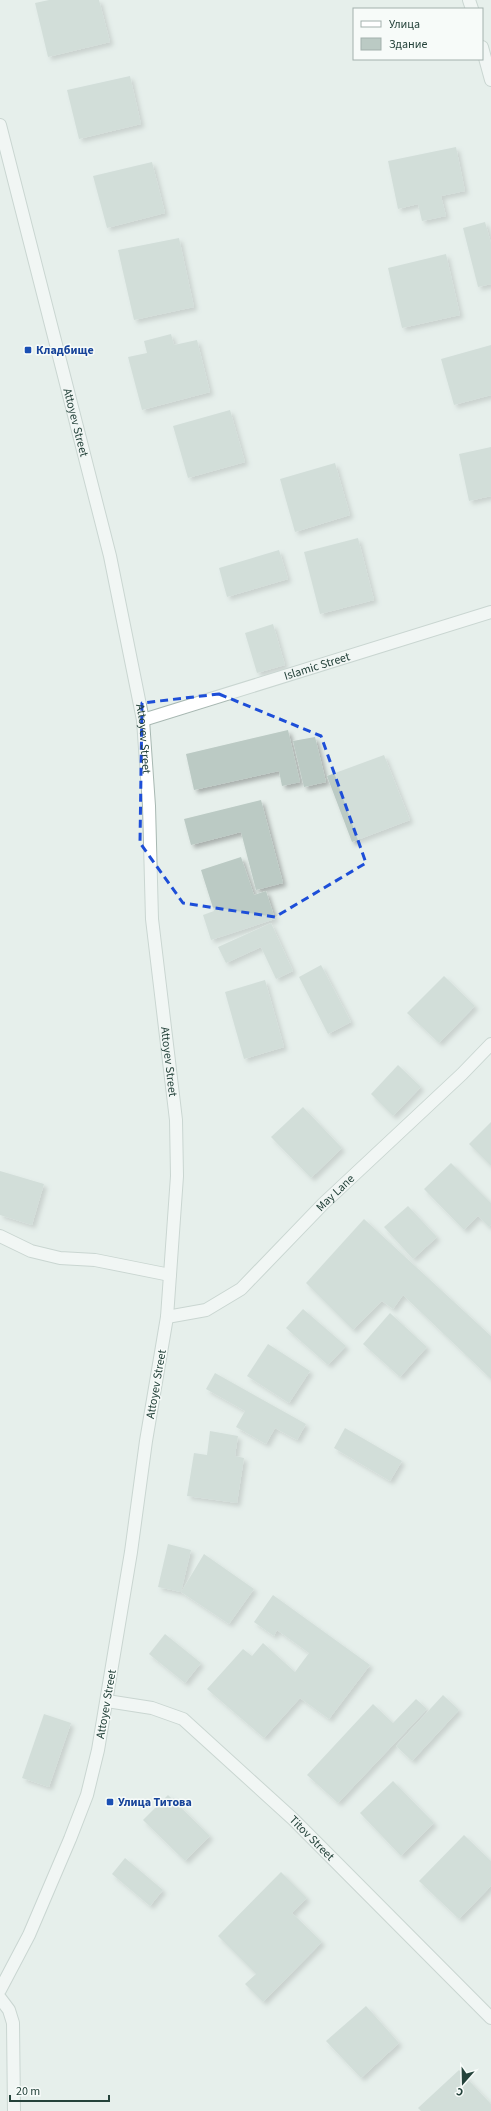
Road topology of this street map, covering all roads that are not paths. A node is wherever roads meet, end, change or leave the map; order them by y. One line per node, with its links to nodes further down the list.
1 (483, 51): 2 (street)
2 (491, 80)
3 (0, 125): 5 (street, Attoyev Street)
4 (491, 612): 5 (street, Islamic Street)
5 (143, 720): 8 (street, Attoyev Street)
6 (491, 1044): 9 (street, May Lane)
7 (0, 1236): 8 (street)
8 (170, 1275): 9 (street, Attoyev Street)
9 (167, 1317): 10 (street, Attoyev Street)
10 (107, 1701): 11 (street, Attoyev Street); 13 (street, Titov Street)
11 (0, 1990)
12 (0, 1998): 14 (street)
13 (491, 2018)
14 (14, 2111)

